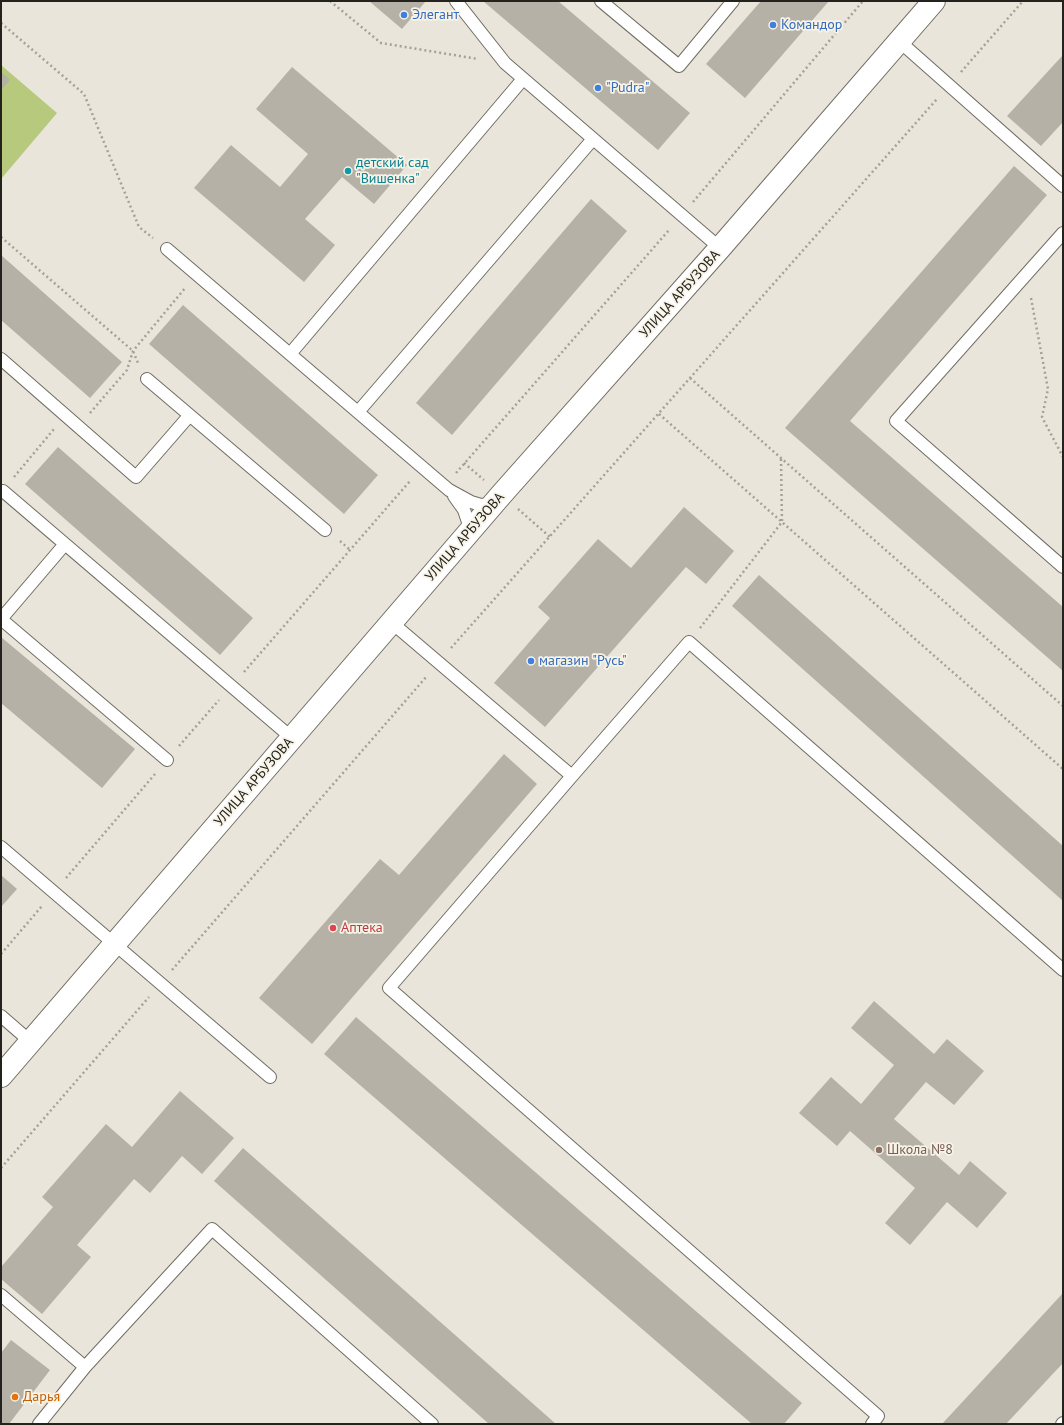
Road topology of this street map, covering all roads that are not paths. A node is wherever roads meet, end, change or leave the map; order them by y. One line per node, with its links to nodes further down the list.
1 (456, 1): 6 (lane)
2 (601, 1): 3 (lane)
3 (733, 1)
4 (934, 1): 5 (street, УЛИЦА АРБУЗОВА)
5 (899, 42): 8 (lane); 10 (street, УЛИЦА АРБУЗОВА)
6 (523, 79): 7 (lane); 12 (lane)
7 (593, 139): 10 (lane); 15 (lane)
8 (1063, 186)
9 (1063, 233): 23 (lane)
10 (720, 248): 19 (street, УЛИЦА АРБУЗОВА)
11 (167, 249): 12 (lane)
12 (290, 354): 15 (lane)
13 (1, 359): 16 (lane)
14 (146, 379): 16 (lane)
15 (358, 412): 17 (lane)
16 (189, 416): 20 (lane)
17 (447, 488): 19 (lane); 21 (lane)
18 (3, 491): 22 (lane)
19 (493, 504): 21 (street, УЛИЦА АРБУЗОВА)
20 (325, 530)
21 (468, 534): 24 (street, УЛИЦА АРБУЗОВА)
22 (65, 544): 25 (lane); 26 (lane)
23 (1063, 567)
24 (391, 622): 25 (street, УЛИЦА АРБУЗОВА); 27 (lane)
25 (292, 738): 29 (street, УЛИЦА АРБУЗОВА)
26 (167, 760)
27 (572, 776): 30 (lane); 39 (lane)
28 (1, 846): 29 (lane)
29 (115, 943): 32 (street, УЛИЦА АРБУЗОВА); 34 (lane)
30 (1063, 970)
31 (1, 1016): 32 (lane)
32 (31, 1042): 33 (street, УЛИЦА АРБУЗОВА)
33 (1, 1076)
34 (270, 1077)
35 (1, 1295): 36 (lane)
36 (85, 1367): 37 (lane); 38 (lane)
37 (39, 1424)
38 (432, 1424)
39 (872, 1424)

